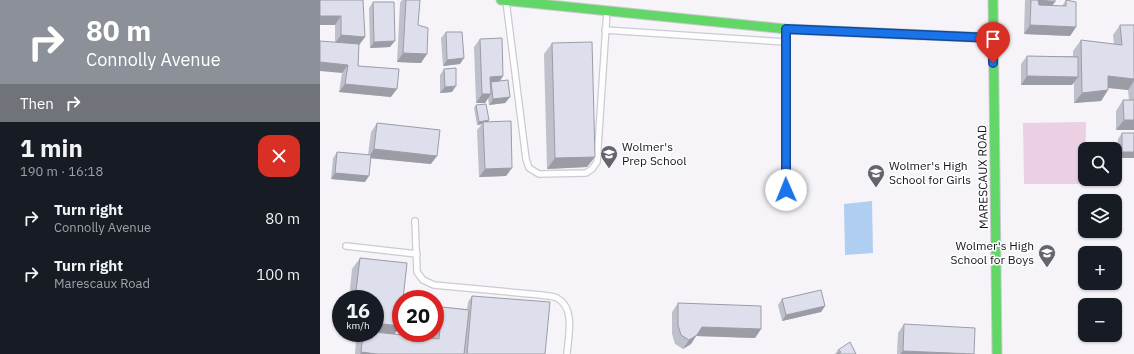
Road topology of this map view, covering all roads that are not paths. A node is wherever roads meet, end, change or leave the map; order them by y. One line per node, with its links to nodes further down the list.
1 (501, 0): 2 (street)
2 (506, 0): 4 (street); 6 (lane)
3 (993, 0): 7 (street, MARESCAUX ROAD)
4 (607, 11): 5 (street); 6 (lane)
5 (786, 29): 7 (street); 8 (lane)
6 (605, 30): 8 (lane)
7 (993, 38): 14 (street, MARESCAUX ROAD)
8 (786, 42): 9 (lane)
9 (786, 190)
10 (415, 221): 12 (lane)
11 (346, 246): 12 (lane)
12 (417, 254): 13 (lane)
13 (567, 354)
14 (997, 354)

